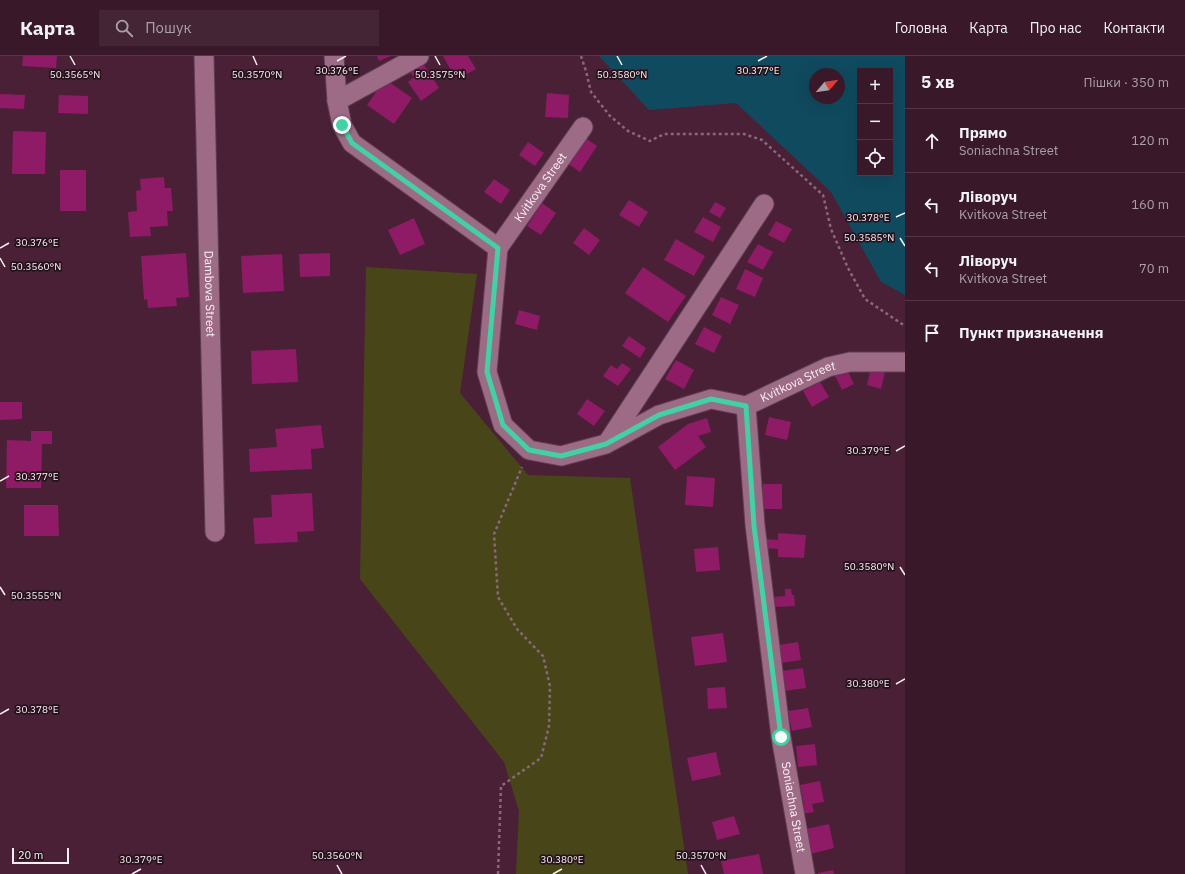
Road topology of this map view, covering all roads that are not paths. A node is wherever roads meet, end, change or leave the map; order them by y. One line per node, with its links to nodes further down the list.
1 (204, 56): 11 (street, Dambova Street)
2 (334, 56): 4 (street)
3 (419, 56): 4 (street)
4 (337, 101): 7 (street)
5 (583, 127): 7 (street, Kvitkova Street)
6 (764, 204): 10 (street)
7 (498, 248): 10 (street, Kvitkova Street)
8 (905, 362): 9 (street, Kvitkova Street)
9 (746, 406): 10 (street, Kvitkova Street); 12 (street, Soniachna Street)
10 (606, 444)
11 (215, 532)
12 (805, 874)

